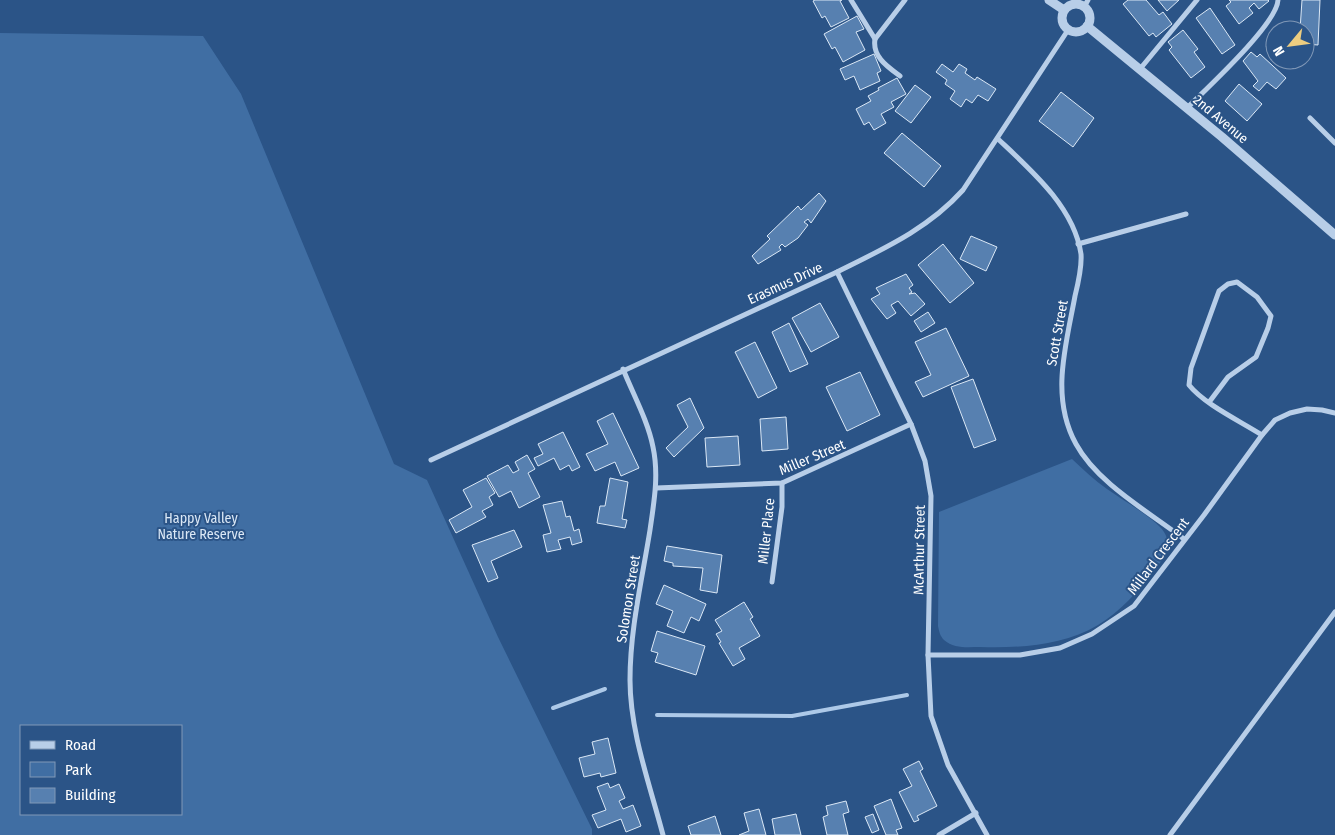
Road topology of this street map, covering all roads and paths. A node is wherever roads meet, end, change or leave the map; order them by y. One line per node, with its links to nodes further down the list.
1 (851, 0): 10 (street)
2 (905, 0): 10 (street)
3 (1050, 0): 7 (street)
4 (1197, 0): 11 (street)
5 (1278, 0): 13 (street)
6 (1086, 3): 7 (street); 8 (street)
7 (1064, 10): 9 (street)
8 (1087, 26): 9 (street); 11 (street, 2nd Avenue)
9 (1068, 30): 15 (street, Erasmus Drive)
10 (874, 39): 12 (street)
11 (1140, 69): 13 (street, 2nd Avenue)
12 (900, 76)
13 (1187, 108): 18 (street, 2nd Avenue)
14 (1310, 118): 16 (street)
15 (998, 139): 19 (street, Scott Street); 20 (street, Erasmus Drive)
16 (1335, 143)
17 (1186, 214): 19 (street)
18 (1335, 235)
19 (1078, 244): 29 (street, Scott Street)
20 (837, 272): 21 (street, Erasmus Drive); 24 (street, McArthur Street)
21 (623, 370): 26 (street, Erasmus Drive); 28 (street, Solomon Street)
22 (1210, 401): 22 (street); 25 (street)
23 (1335, 414): 25 (street, Millard Crescent)
24 (911, 424): 27 (street, Miller Street); 32 (street, McArthur Street)
25 (1262, 434): 29 (street, Millard Crescent)
26 (431, 460)
27 (782, 483): 28 (street, Miller Street); 30 (street, Miller Place)
28 (656, 488): 34 (street, Solomon Street)
29 (1184, 539): 32 (street, Millard Crescent)
30 (772, 582)
31 (1335, 612): 37 (street)
32 (928, 655): 33 (street, McArthur Street)
33 (976, 813): 35 (street); 36 (street, McArthur Street)
34 (662, 835)
35 (939, 835)
36 (987, 835)
37 (1170, 835)

